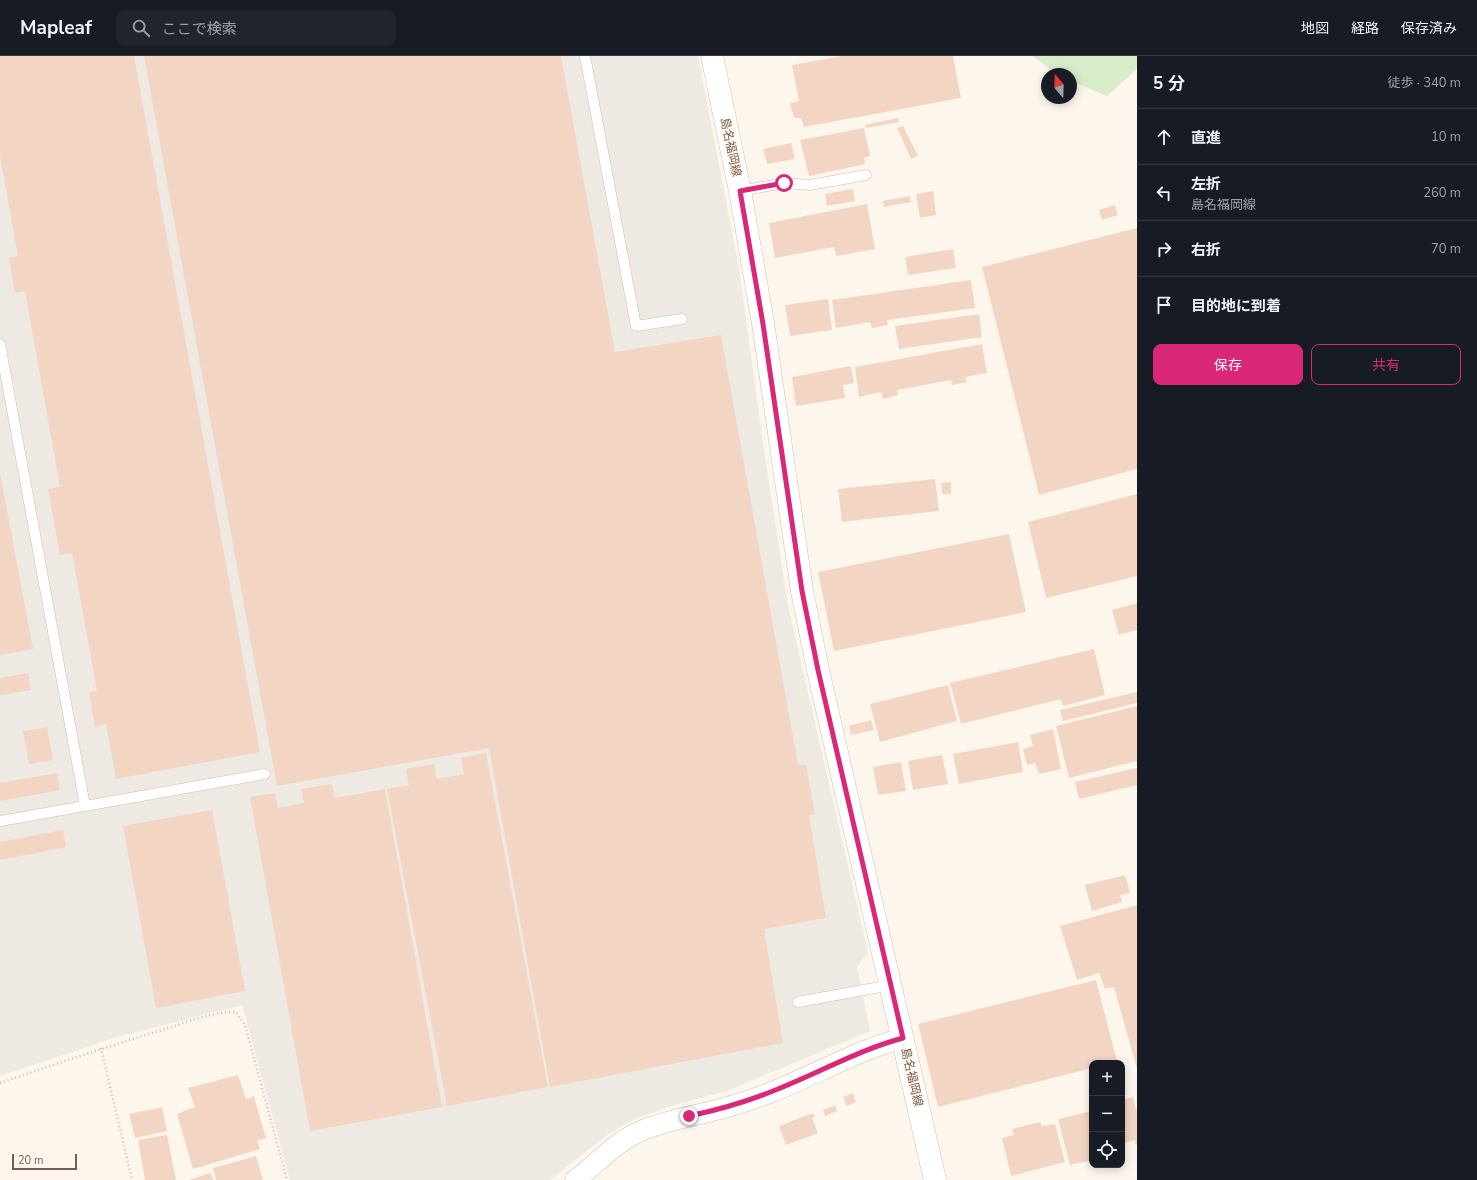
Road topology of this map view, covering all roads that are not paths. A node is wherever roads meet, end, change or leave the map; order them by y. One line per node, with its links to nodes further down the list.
1 (585, 56): 5 (lane)
2 (712, 56): 4 (main road, 島名福岡線)
3 (866, 175): 4 (lane)
4 (740, 191): 10 (main road, 島名福岡線)
5 (682, 319)
6 (0, 344): 8 (lane)
7 (265, 774): 8 (lane)
8 (85, 806): 9 (lane)
9 (0, 822)
10 (891, 985): 11 (lane); 12 (main road, 島名福岡線)
11 (798, 1002)
12 (903, 1038): 13 (street); 14 (main road, 島名福岡線)
13 (575, 1180)
14 (935, 1180)

